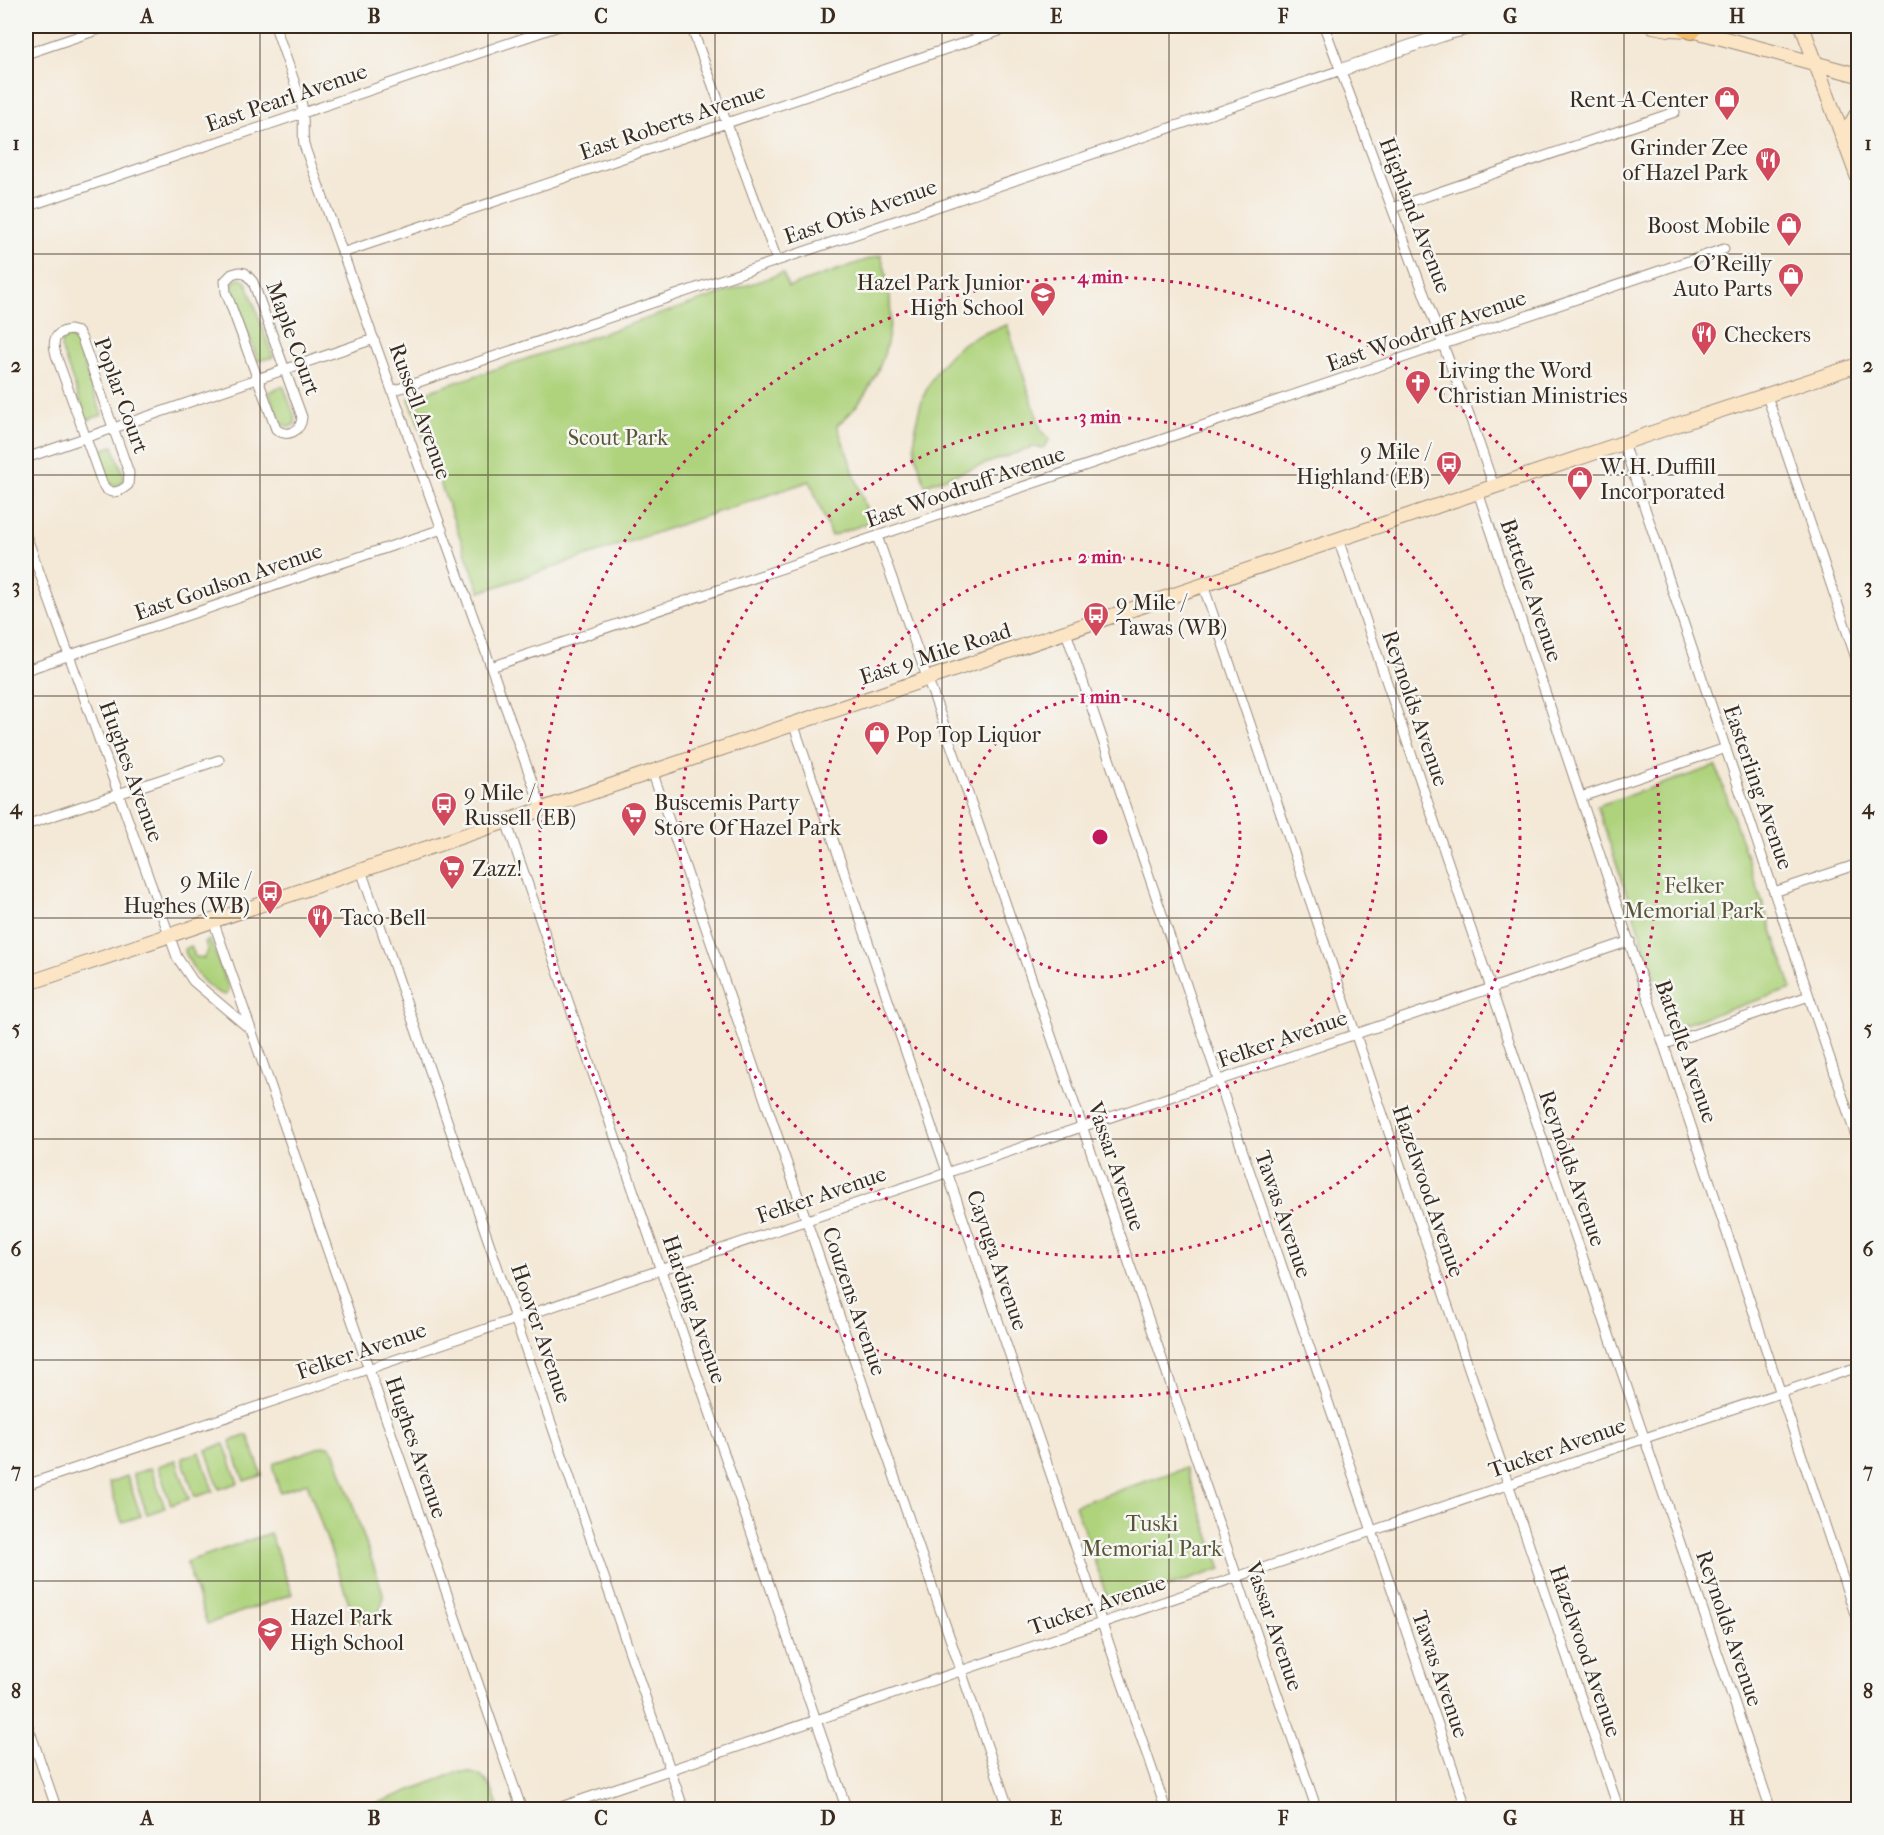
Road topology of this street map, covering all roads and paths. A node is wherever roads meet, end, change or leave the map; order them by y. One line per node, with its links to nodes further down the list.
1 (109, 26): 12 (street)
2 (275, 26): 16 (street, Russell Avenue)
3 (559, 26): 16 (street, East Pearl Avenue)
4 (691, 26): 19 (street)
5 (1014, 26): 19 (street, East Roberts Avenue)
6 (1324, 26): 14 (street, Highland Avenue)
7 (1454, 26): 14 (street, East Otis Avenue)
8 (1478, 26): 14 (street)
9 (1653, 26): 11 (main road)
10 (1802, 26): 13 (main road)
11 (1688, 28): 13 (main road)
12 (26, 54)
13 (1815, 63): 15 (main road); 20 (main road)
14 (1340, 70): 23 (street, Highland Avenue); 26 (street, East Otis Avenue)
15 (1858, 75)
16 (304, 111): 22 (street, East Pearl Avenue); 25 (street, Russell Avenue)
17 (1675, 112): 23 (street)
18 (1858, 112): 20 (main road)
19 (727, 123): 25 (street, East Roberts Avenue); 26 (street)
20 (1846, 145): 21 (main road)
21 (1858, 178)
22 (26, 207)
23 (1392, 208): 28 (street, Highland Avenue)
24 (1724, 249): 28 (street, East Woodruff Avenue)
25 (342, 253): 27 (street, Russell Avenue)
26 (777, 260): 32 (street, East Otis Avenue)
27 (374, 339): 30 (street); 32 (street, Russell Avenue)
28 (1443, 345): 38 (street, Highland Avenue); 42 (street, East Woodruff Avenue)
29 (1858, 365): 33 (main road, East 9 Mile Road)
30 (285, 369): 31 (street); 31 (street, Maple Court); 31 (street, Maple Court)
31 (257, 378): 34 (street)
32 (392, 391): 40 (street, Russell Avenue)
33 (1767, 396): 36 (main road, East 9 Mile Road); 47 (street)
34 (113, 428): 35 (street); 35 (street, Poplar Court); 35 (street, Poplar Court)
35 (86, 437): 37 (street)
36 (1623, 443): 38 (main road, East 9 Mile Road); 52 (street, Easterling Avenue)
37 (26, 458)
38 (1494, 487): 39 (main road, East 9 Mile Road)
39 (1478, 492): 43 (main road, East 9 Mile Road); 56 (street, Battelle Avenue)
40 (442, 528): 46 (street, East Goulson Avenue); 48 (street, Russell Avenue)
41 (26, 535): 46 (street, Hughes Avenue)
42 (877, 536): 48 (street, East Woodruff Avenue); 50 (street, Vassar Avenue)
43 (1338, 539): 44 (main road, East 9 Mile Road); 67 (street, Reynolds Avenue)
44 (1203, 585): 45 (main road, East 9 Mile Road); 70 (street, Hazelwood Avenue)
45 (1066, 632): 50 (main road, East 9 Mile Road); 72 (street, Tawas Avenue)
46 (69, 655): 49 (street, East Goulson Avenue); 55 (street, Hughes Avenue)
47 (1858, 664)
48 (492, 667): 57 (street, Russell Avenue)
49 (26, 670)
50 (928, 678): 51 (main road, East 9 Mile Road); 73 (street, Vassar Avenue)
51 (793, 723): 54 (main road, East 9 Mile Road); 75 (street, Cayuga Avenue)
52 (1726, 748): 56 (street); 62 (street, Easterling Avenue)
53 (219, 760): 55 (street)
54 (652, 771): 57 (main road, East 9 Mile Road); 76 (street, Couzens Avenue)
55 (119, 794): 59 (street); 64 (street, Hughes Avenue)
56 (1581, 796): 65 (street, Battelle Avenue)
57 (542, 808): 58 (main road, East 9 Mile Road)
58 (506, 821): 61 (main road, East 9 Mile Road); 77 (street, Harding Avenue)
59 (26, 825)
60 (1858, 864): 62 (street)
61 (361, 870): 63 (main road, East 9 Mile Road); 78 (street, Hoover Avenue)
62 (1774, 892): 68 (street, Easterling Avenue)
63 (213, 920): 64 (main road, East 9 Mile Road); 69 (street, Hughes Avenue)
64 (169, 935): 66 (main road, East 9 Mile Road); 69 (street, Hughes Avenue)
65 (1630, 941): 67 (street, Felker Avenue); 71 (street, Battelle Avenue)
66 (26, 984)
67 (1491, 988): 70 (street, Felker Avenue); 82 (street, Reynolds Avenue)
68 (1809, 996): 71 (street); 74 (street, Easterling Avenue)
69 (251, 1030): 80 (street, Hughes Avenue)
70 (1355, 1034): 72 (street, Felker Avenue); 84 (street, Hazelwood Avenue)
71 (1665, 1044): 81 (street, Battelle Avenue)
72 (1218, 1080): 73 (street, Felker Avenue); 85 (street, Tawas Avenue)
73 (1082, 1126): 75 (street, Felker Avenue); 86 (street, Vassar Avenue)
74 (1858, 1142)
75 (947, 1172): 76 (street, Felker Avenue); 87 (street, Cayuga Avenue)
76 (806, 1219): 77 (street, Felker Avenue); 89 (street, Couzens Avenue)
77 (661, 1269): 78 (street, Felker Avenue); 90 (street, Harding Avenue)
78 (516, 1318): 80 (street, Felker Avenue); 92 (street, Hoover Avenue)
79 (1858, 1367): 81 (street, Tucker Avenue)
80 (369, 1369): 83 (street, Felker Avenue); 94 (street, Hughes Avenue)
81 (1781, 1393): 82 (street, Tucker Avenue); 88 (street, Battelle Avenue)
82 (1645, 1438): 84 (street, Tucker Avenue); 103 (street, Reynolds Avenue)
83 (26, 1485)
84 (1508, 1485): 85 (street, Tucker Avenue); 102 (street, Hazelwood Avenue)
85 (1372, 1531): 86 (street, Tucker Avenue); 101 (street, Tawas Avenue)
86 (1237, 1576): 87 (street, Tucker Avenue); 100 (street, Vassar Avenue)
87 (1102, 1623): 89 (street, Tucker Avenue); 99 (street, Cayuga Avenue)
88 (1858, 1623)
89 (962, 1670): 90 (street, Tucker Avenue); 98 (street, Couzens Avenue)
90 (816, 1719): 92 (street, Tucker Avenue); 97 (street, Harding Avenue)
91 (26, 1720): 93 (street)
92 (670, 1769): 95 (street, Tucker Avenue); 96 (street, Hoover Avenue)
93 (57, 1809)
94 (522, 1809)
95 (552, 1809)
96 (684, 1809)
97 (847, 1809)
98 (1009, 1809)
99 (1166, 1809)
100 (1317, 1809)
101 (1467, 1809)
102 (1619, 1809)
103 (1771, 1809)

